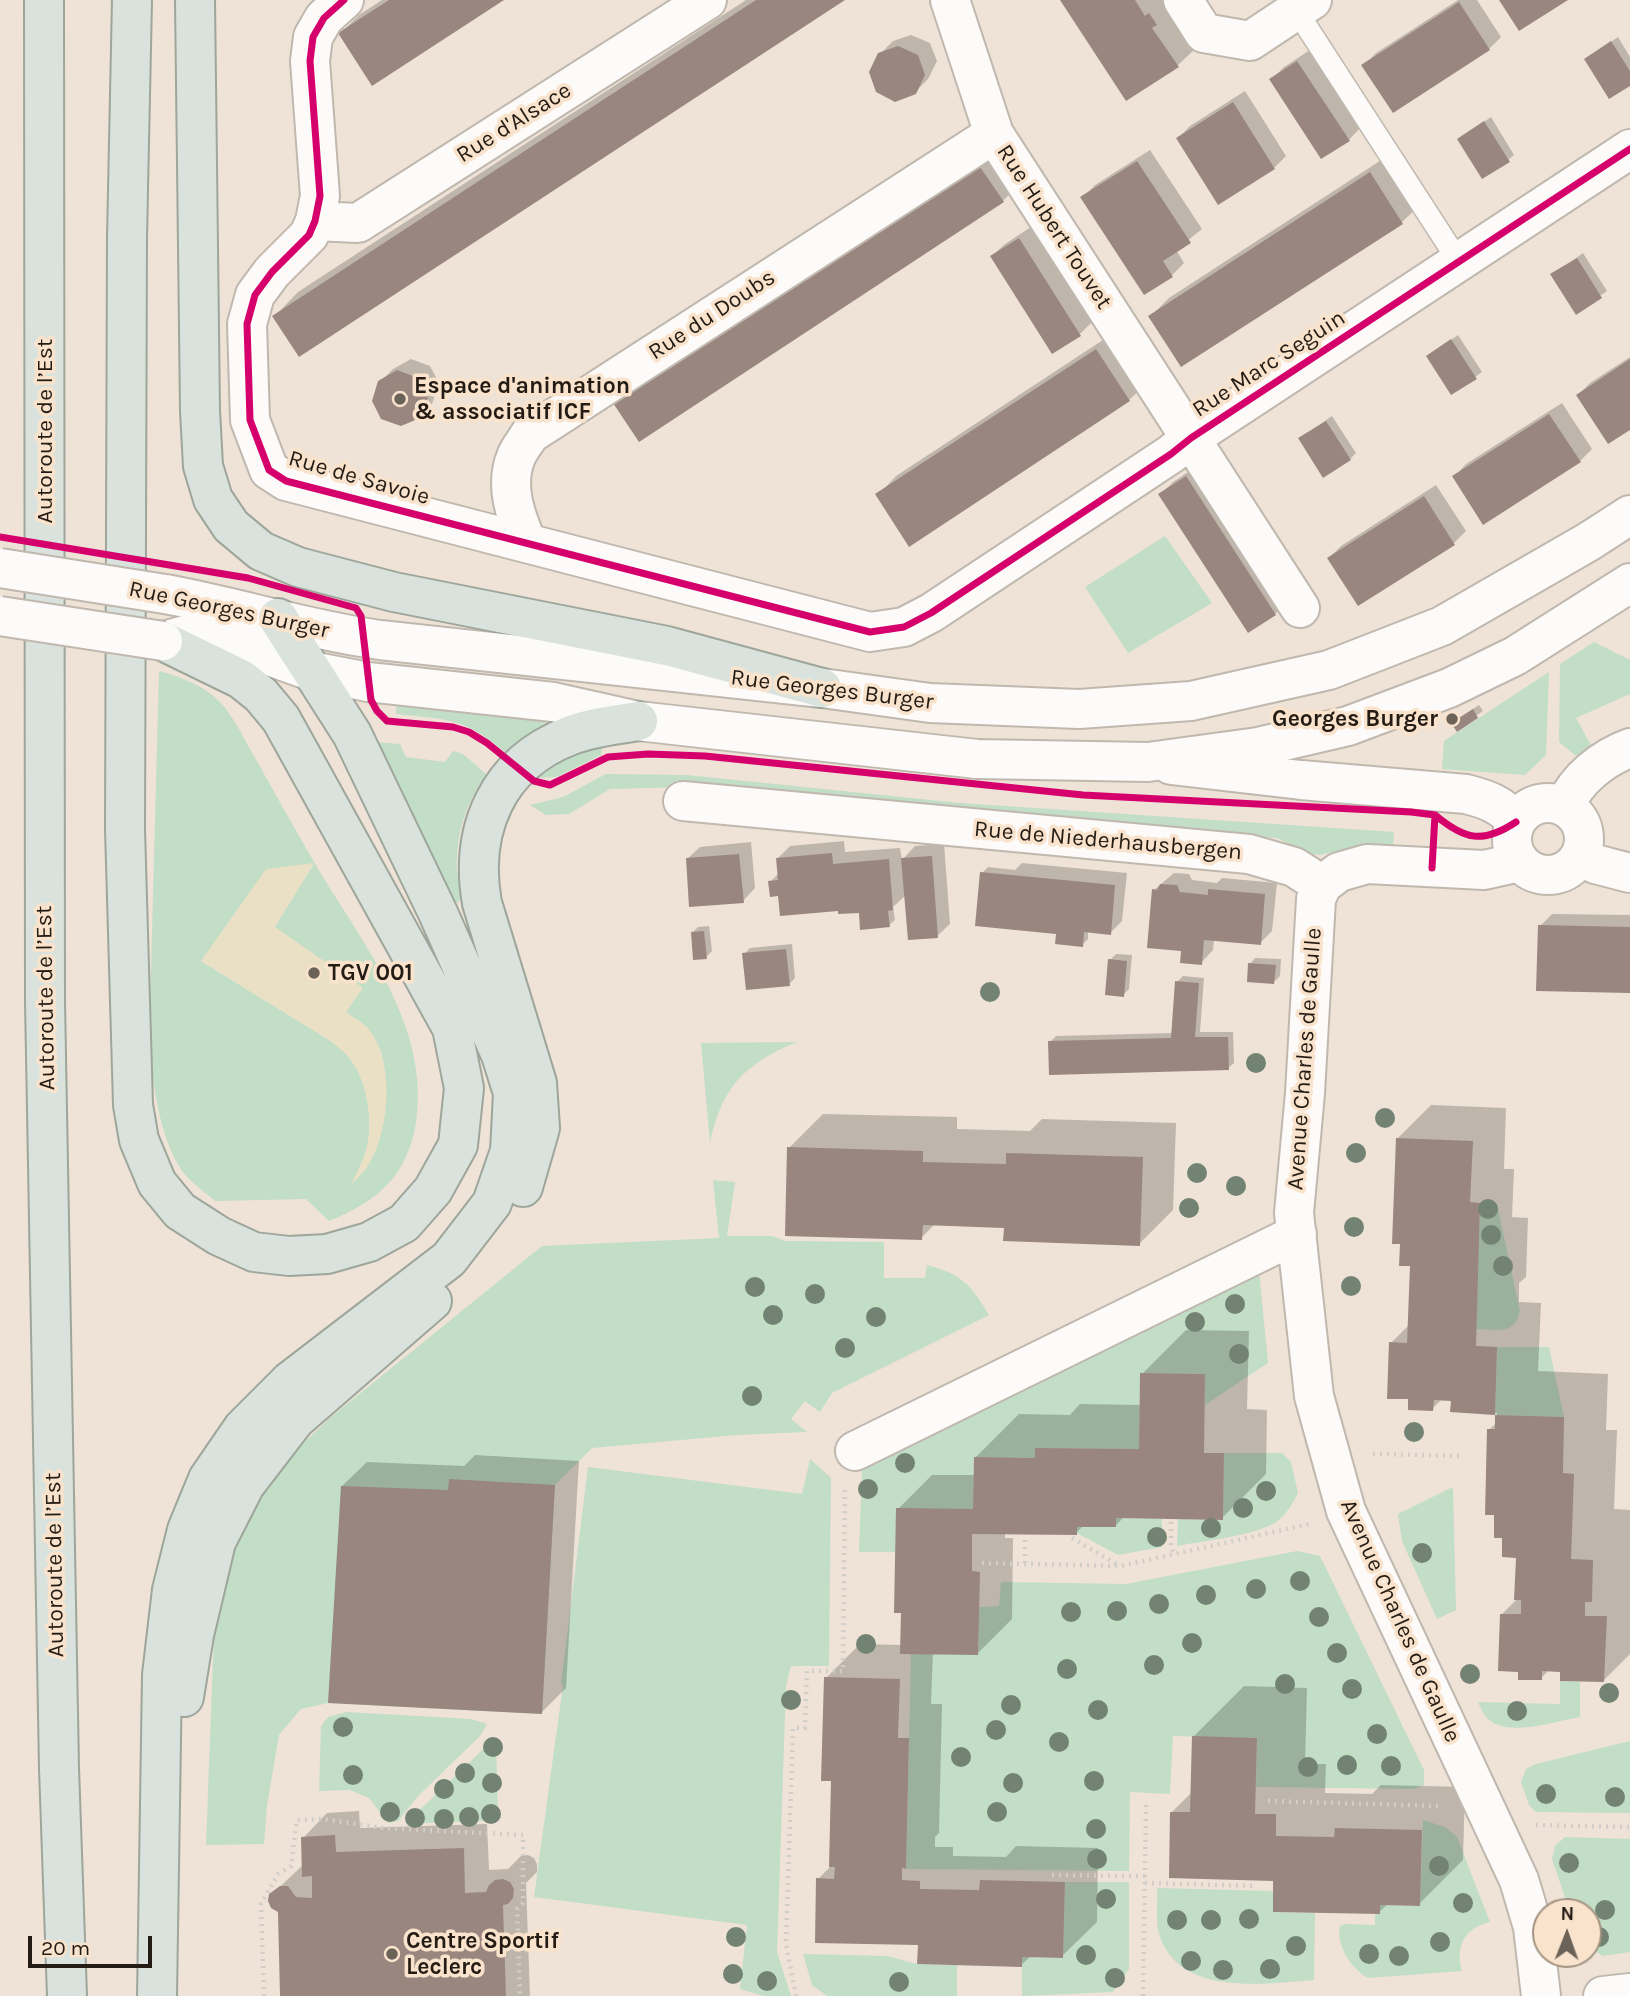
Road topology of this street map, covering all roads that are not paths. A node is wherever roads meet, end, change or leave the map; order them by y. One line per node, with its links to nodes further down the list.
1 (44, 0): 39 (highway, Autoroute de l’Est)
2 (132, 0): 22 (highway)
3 (195, 0): 24 (highway)
4 (344, 0): 11 (street, Rue de Savoie)
5 (707, 0): 11 (street, Rue d'Alsace)
6 (950, 0): 9 (street, Rue Hubert Touvet)
7 (1183, 0): 8 (street)
8 (1304, 5): 12 (lane)
9 (994, 134): 13 (street, Rue Hubert Touvet); 15 (street, Rue du Doubs)
10 (1630, 149): 12 (street, Rue Marc Seguin)
11 (314, 221): 15 (street, Rue de Savoie)
12 (1459, 262): 13 (street, Rue Marc Seguin)
13 (1191, 438): 18 (street, Rue Marc Seguin); 19 (street, Rue Marc Seguin)
14 (1630, 514): 24 (street, Rue Georges Burger)
15 (527, 543): 19 (street, Rue de Savoie)
16 (0, 568): 21 (street, Rue Georges Burger, bridge)
17 (1630, 583): 27 (street, Rue Georges Burger)
18 (1300, 608)
19 (932, 613)
20 (0, 616): 22 (street, Rue Georges Burger, bridge)
21 (278, 618): 23 (highway); 24 (street, Rue Georges Burger)
22 (163, 641): 23 (street, Rue Georges Burger)
23 (311, 671): 25 (street, Rue Georges Burger); 37 (highway)
24 (822, 688)
25 (638, 721): 27 (street, Rue Georges Burger); 37 (highway)
26 (1630, 748): 29 (street)
27 (1148, 762): 30 (street)
28 (682, 801): 34 (street, Rue de Niederhausbergen)
29 (1565, 806): 30 (street); 31 (street)
30 (1516, 822): 32 (street)
31 (1580, 855): 32 (street); 33 (street)
32 (1521, 862): 34 (street)
33 (1630, 873)
34 (1322, 885): 35 (street, Avenue Charles de Gaulle)
35 (1297, 1234): 36 (street); 41 (street, Avenue Charles de Gaulle)
36 (855, 1451)
37 (160, 1847): 40 (highway)
38 (1630, 1993): 42 (street)
39 (67, 1996)
40 (157, 1996)
41 (1541, 1996)
42 (1603, 1996)

